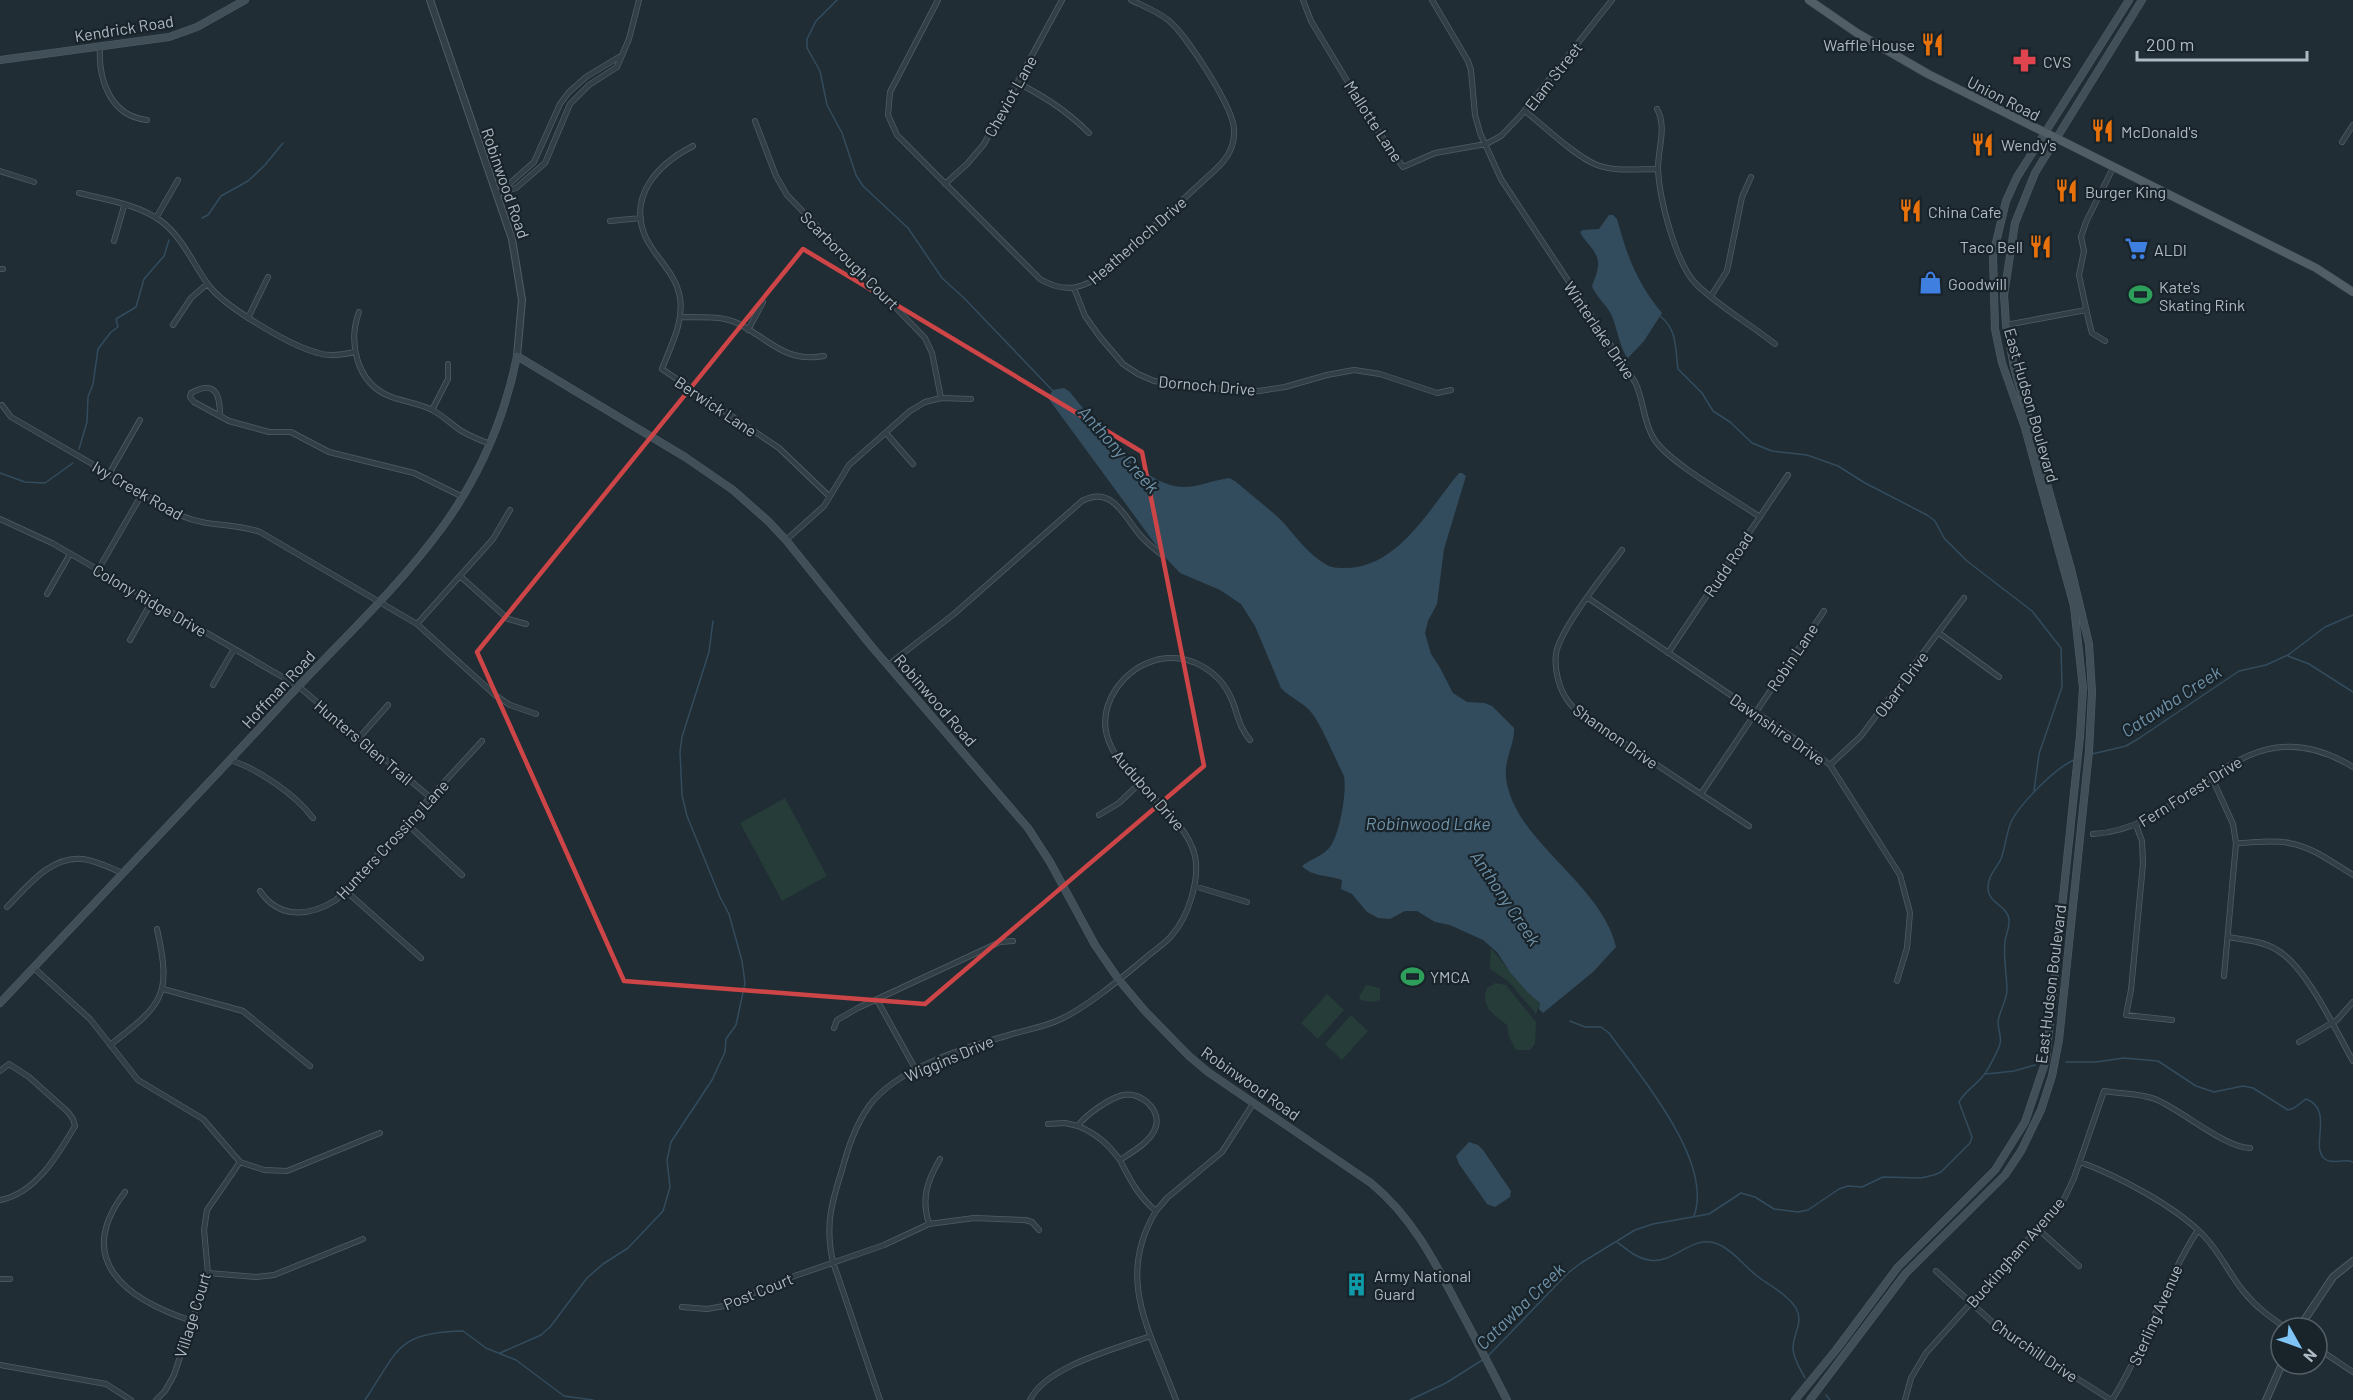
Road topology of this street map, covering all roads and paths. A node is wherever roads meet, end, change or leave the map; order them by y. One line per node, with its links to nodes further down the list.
1 (245, 0): 13 (main road, Kendrick Road)
2 (430, 0): 40 (street, Robinwood Road)
3 (639, 0): 14 (street)
4 (938, 0): 38 (street, Heatherloch Drive)
5 (1062, 0): 17 (street, Cheviot Lane)
6 (1131, 0): 48 (street, Heatherloch Drive)
7 (1302, 0): 30 (street, Mallotte Lane)
8 (1432, 0): 30 (street, Winterlake Drive)
9 (1612, 0): 20 (street, Elam Street)
10 (1809, 0): 27 (main road, Union Road)
11 (2129, 0): 27 (main road, East Hudson Boulevard)
12 (2142, 0): 28 (main road, East Hudson Boulevard)
13 (100, 47): 15 (main road, Kendrick Road); 23 (street)
14 (622, 56): 16 (street); 18 (street)
15 (0, 60)
16 (582, 80): 18 (street); 21 (street)
17 (1018, 83): 26 (street); 38 (street, Cheviot Lane)
18 (588, 86): 22 (street)
19 (1657, 109): 33 (street)
20 (1525, 111): 30 (street, Elam Street); 33 (street)
21 (556, 113): 22 (street); 40 (street)
22 (563, 117): 40 (street)
23 (147, 120)
24 (755, 121): 66 (street, Scarborough Court)
25 (2353, 125): 29 (street)
26 (1089, 134)
27 (2044, 134): 28 (main road, Union Road); 87 (main road, East Hudson Boulevard)
28 (2056, 139): 32 (main road, Union Road); 57 (main road, East Hudson Boulevard)
29 (2342, 142)
30 (1486, 144): 81 (street, Winterlake Drive)
31 (693, 146): 43 (street)
32 (2113, 168): 49 (main road, Union Road); 52 (street)
33 (1658, 169): 50 (street)
34 (0, 171): 37 (street)
35 (1751, 177): 50 (street)
36 (178, 180): 42 (street)
37 (34, 182)
38 (945, 184): 48 (street, Heatherloch Drive)
39 (79, 193): 41 (street)
40 (498, 194): 62 (street, Robinwood Road)
41 (124, 206): 42 (street); 45 (street)
42 (156, 218): 47 (street)
43 (641, 218): 44 (street); 54 (street, Berwick Lane)
44 (610, 221)
45 (114, 241)
46 (268, 277): 55 (street)
47 (207, 284): 55 (street); 56 (street)
48 (1074, 288): 65 (street, Dornoch Drive)
49 (2353, 292)
50 (1711, 296): 60 (street)
51 (763, 302): 58 (street)
52 (2086, 310): 57 (street); 59 (street)
53 (360, 312): 61 (street)
54 (680, 317): 58 (street); 78 (street, Berwick Lane)
55 (248, 318): 61 (street)
56 (173, 325)
57 (2006, 325): 87 (main road, East Hudson Boulevard)
58 (748, 330): 63 (street)
59 (2105, 341)
60 (1775, 345)
61 (354, 352): 69 (street)
62 (517, 356): 73 (main road, Hoffman Road); 83 (main road, Robinwood Road)
63 (824, 356)
64 (448, 364): 69 (street)
65 (1451, 390)
66 (941, 398): 67 (street); 72 (street)
67 (972, 399)
68 (2, 405): 75 (street, Ivy Creek Road)
69 (432, 410): 73 (street)
70 (220, 416): 70 (street); 79 (street)
71 (140, 420): 75 (street)
72 (886, 433): 74 (street); 78 (street)
73 (490, 444): 79 (main road, Hoffman Road)
74 (913, 464)
75 (109, 474): 77 (street, Ivy Creek Road)
76 (1788, 475): 81 (street, Rudd Road)
77 (142, 494): 88 (street); 94 (street, Ivy Creek Road)
78 (829, 496): 83 (street)
79 (463, 497): 94 (main road, Hoffman Road)
80 (510, 510): 89 (street)
81 (1760, 517): 101 (street, Rudd Road)
82 (0, 519): 85 (street, Colony Ridge Drive)
83 (786, 540): 102 (main road, Robinwood Road)
84 (1622, 550): 91 (street, Shannon Drive)
85 (69, 554): 88 (street, Colony Ridge Drive); 90 (street)
86 (1161, 554): 102 (street)
87 (2066, 562): 195 (main road, East Hudson Boulevard); 196 (main road, East Hudson Boulevard)
88 (98, 570): 93 (street, Colony Ridge Drive)
89 (460, 576): 96 (street); 97 (street)
90 (47, 594)
91 (1588, 598): 101 (street, Dawnshire Drive); 117 (street, Shannon Drive)
92 (1964, 598): 98 (street, Obarr Drive)
93 (152, 601): 99 (street); 100 (street, Colony Ridge Drive)
94 (379, 601): 96 (street, Ivy Creek Road); 105 (main road, Hoffman Road)
95 (1824, 611): 107 (street, Robin Lane)
96 (417, 624): 108 (street, Ivy Creek Road)
97 (526, 624)
98 (1939, 633): 103 (street); 113 (street, Obarr Drive)
99 (130, 640)
100 (234, 649): 104 (street); 105 (street, Colony Ridge Drive)
101 (1668, 653): 107 (street, Dawnshire Drive)
102 (888, 665): 140 (main road, Robinwood Road)
103 (1999, 677)
104 (213, 685)
105 (298, 686): 109 (street, Hunters Glen Trail); 112 (main road, Hoffman Road)
106 (388, 705): 109 (street)
107 (1755, 711): 113 (street, Dawnshire Drive); 117 (street, Robin Lane)
108 (536, 714)
109 (360, 738): 118 (street, Hunters Glen Trail)
110 (1250, 740): 116 (street, Audubon Drive)
111 (482, 741): 118 (street, Hunters Crossing Lane)
112 (230, 760): 120 (street); 126 (main road, Hoffman Road)
113 (1830, 765): 141 (street, Dawnshire Drive)
114 (2353, 767): 115 (street, Fern Forest Drive)
115 (2212, 778): 122 (street, Fern Forest Drive); 125 (street)
116 (1140, 783): 119 (street); 129 (street, Audubon Drive)
117 (1701, 794): 123 (street, Shannon Drive)
118 (431, 798): 121 (street, Hunters Crossing Lane)
119 (1100, 815)
120 (313, 818)
121 (407, 824): 127 (street); 131 (street, Hunters Crossing Lane)
122 (2136, 825): 124 (street, Fern Forest Drive); 146 (street)
123 (1749, 826)
124 (2094, 834)
125 (2236, 843): 128 (street); 135 (street)
126 (123, 873): 133 (street); 138 (main road, Hoffman Road)
127 (462, 875)
128 (2353, 875)
129 (1194, 886): 132 (street); 140 (street, Audubon Drive)
130 (260, 891): 131 (street, Hunters Crossing Lane)
131 (346, 891): 137 (street)
132 (1247, 902)
133 (7, 907)
134 (157, 929): 142 (street)
135 (2228, 937): 139 (street); 147 (street)
136 (1013, 941): 143 (street)
137 (421, 958)
138 (33, 968): 145 (main road, Hoffman Road); 150 (street)
139 (2224, 976)
140 (1119, 980): 153 (street, Wiggins Drive); 155 (main road, Robinwood Road)
141 (1897, 981)
142 (164, 989): 150 (street); 152 (street)
143 (877, 1000): 148 (street); 153 (street)
144 (2353, 1002): 147 (street)
145 (0, 1004)
146 (2172, 1020)
147 (2332, 1024): 149 (street); 151 (street)
148 (834, 1028)
149 (2299, 1042)
150 (110, 1045): 162 (street)
151 (2353, 1061)
152 (310, 1066)
153 (916, 1070): 173 (street, Wiggins Drive)
154 (0, 1071): 165 (street)
155 (1253, 1104): 166 (street); 194 (main road, Robinwood Road)
156 (1048, 1124): 157 (street)
157 (1078, 1126): 161 (street); 161 (street)
158 (380, 1133): 162 (street)
159 (2250, 1148): 163 (street, Buckingham Avenue)
160 (940, 1159): 167 (street)
161 (1120, 1160): 166 (street)
162 (240, 1162): 176 (street, Village Court)
163 (2080, 1162): 168 (street, Buckingham Avenue); 170 (street)
164 (125, 1192): 183 (street)
165 (0, 1200)
166 (1156, 1211): 184 (street)
167 (929, 1224): 169 (street, Post Court); 173 (street, Post Court)
168 (2038, 1229): 174 (street); 179 (street, Buckingham Avenue)
169 (1039, 1230)
170 (2198, 1230): 181 (street); 198 (street, Sterling Avenue)
171 (363, 1239): 176 (street)
172 (2353, 1261): 182 (street)
173 (833, 1262): 180 (street, Post Court); 191 (street, Wiggins Drive)
174 (2079, 1266)
175 (1936, 1271): 179 (street, Churchill Drive)
176 (208, 1274): 183 (street, Village Court)
177 (9, 1279): 178 (street)
178 (0, 1280)
179 (1970, 1304): 197 (street, Buckingham Avenue); 198 (street, Churchill Drive)
180 (681, 1307)
181 (2269, 1316)
182 (2307, 1316)
183 (192, 1322): 190 (street, Village Court)
184 (1150, 1336): 192 (street); 193 (street)
185 (2329, 1356): 187 (street)
186 (0, 1365): 189 (street)
187 (2353, 1372)
188 (2277, 1376): 199 (street)
189 (131, 1400)
190 (156, 1400)
191 (880, 1400)
192 (1030, 1400)
193 (1176, 1400)
194 (1507, 1400)
195 (1795, 1400)
196 (1810, 1400)
197 (1905, 1400)
198 (2111, 1400)
199 (2266, 1400)

